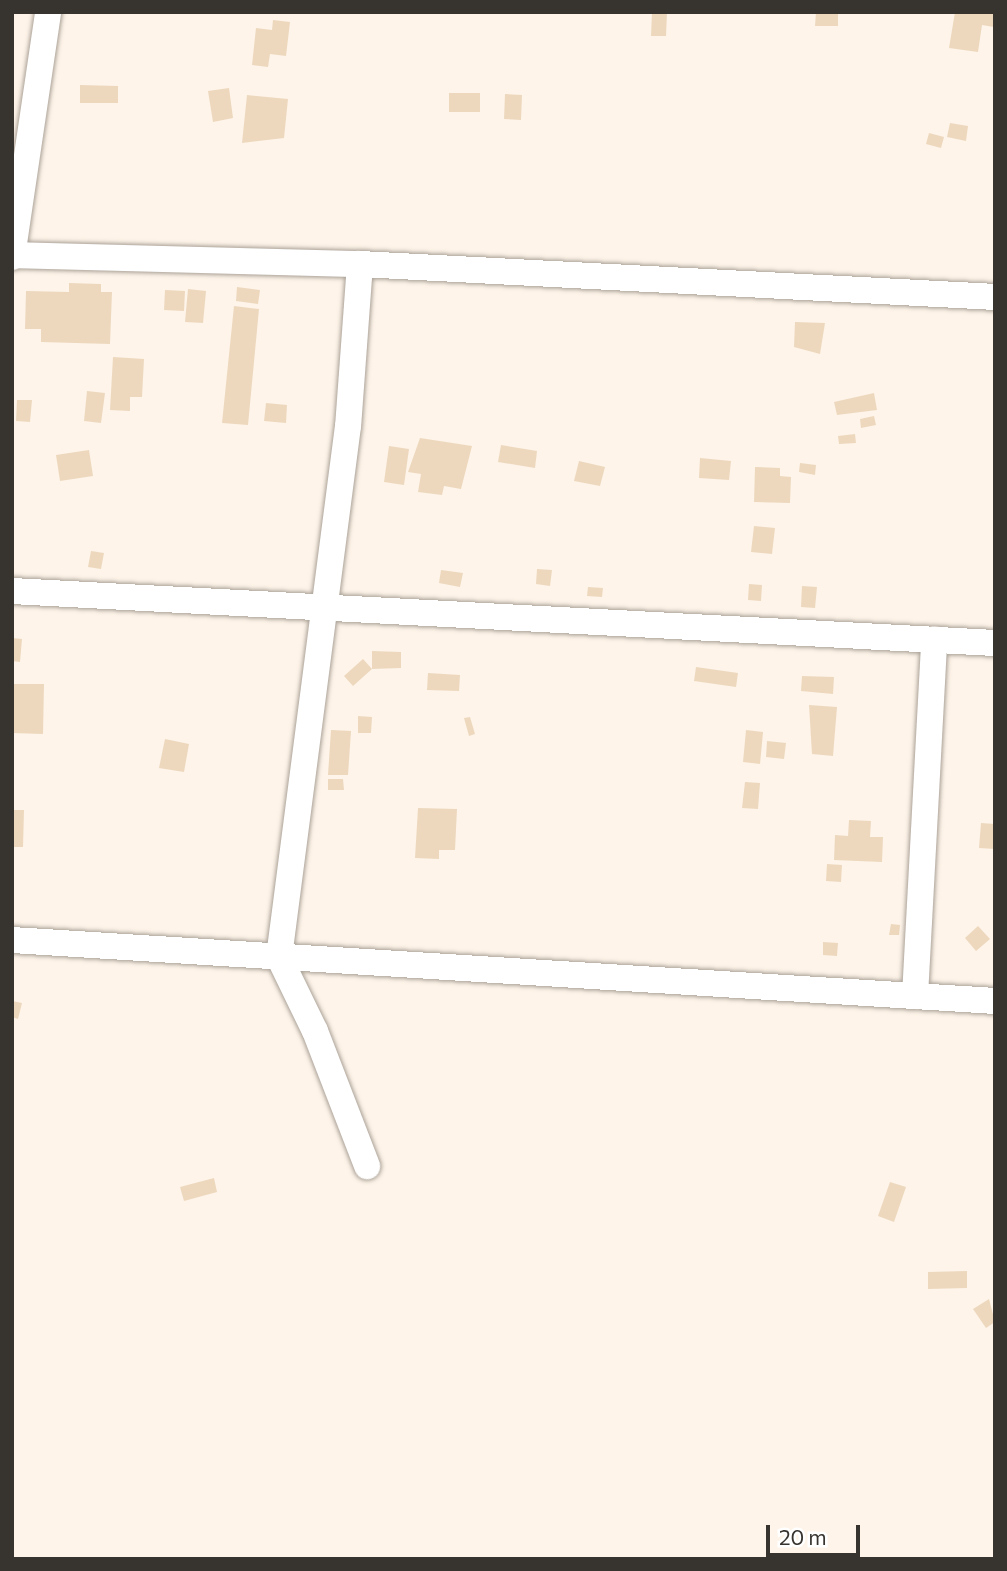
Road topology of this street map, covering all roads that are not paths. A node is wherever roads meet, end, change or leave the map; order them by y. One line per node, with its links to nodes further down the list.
1 (48, 12): 2 (street)
2 (12, 256): 3 (street)
3 (360, 264): 4 (street); 6 (street)
4 (995, 297)
5 (12, 591): 6 (street)
6 (326, 608): 7 (street); 10 (street)
7 (934, 640): 8 (street); 11 (street)
8 (995, 643)
9 (12, 940): 10 (street)
10 (279, 957): 11 (street); 13 (street)
11 (915, 996): 12 (street)
12 (995, 1001)
13 (367, 1166)

